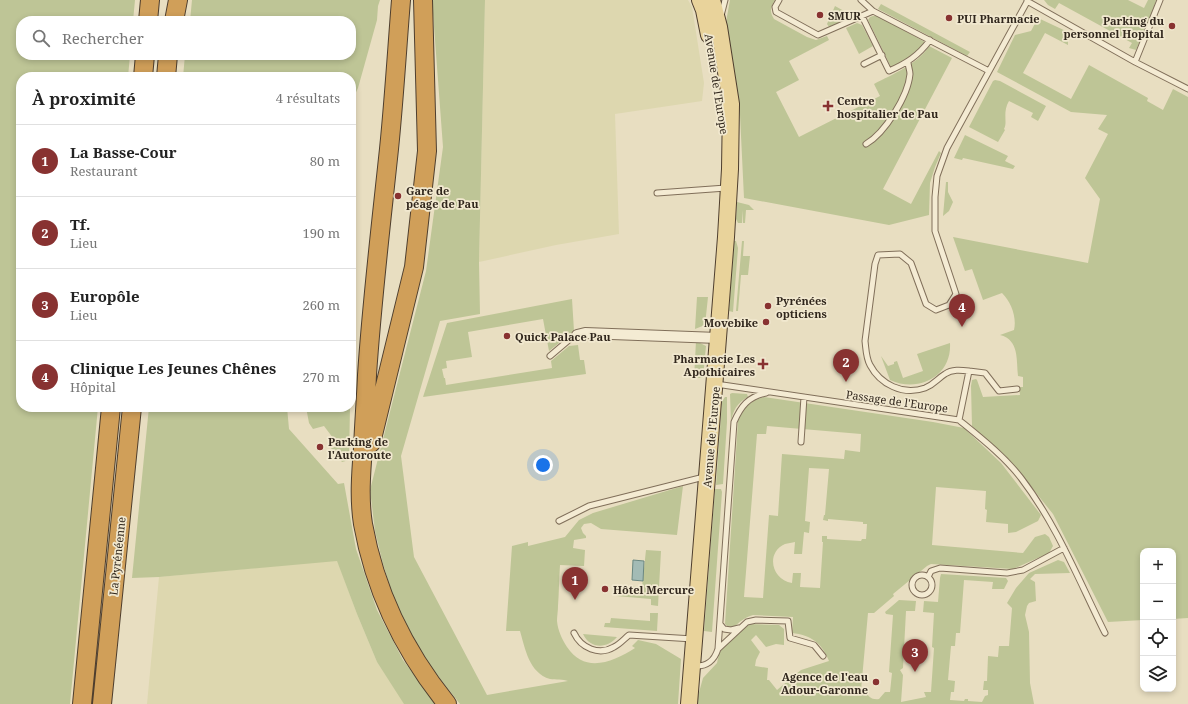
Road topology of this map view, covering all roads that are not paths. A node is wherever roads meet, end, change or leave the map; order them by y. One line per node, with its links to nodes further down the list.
1 (150, 0): 14 (highway)
2 (174, 0): 15 (highway)
3 (178, 0): 16 (highway)
4 (401, 0): 47 (highway)
5 (423, 0): 47 (highway)
6 (700, 0): 31 (main road, Avenue de l'Europe)
7 (712, 0): 18 (main road, Avenue de l'Europe)
8 (725, 0): 18 (lane)
9 (779, 0): 17 (lane)
10 (861, 0): 13 (lane)
11 (1160, 0): 24 (lane)
12 (1028, 1): 24 (lane); 26 (lane)
13 (873, 10): 17 (lane); 19 (lane)
14 (148, 16)
15 (173, 16)
16 (174, 16)
17 (862, 16): 20 (lane)
18 (719, 27): 31 (main road, Avenue de l'Europe)
19 (930, 40): 23 (lane); 26 (lane)
20 (882, 55): 23 (lane); 25 (lane)
21 (145, 60): 27 (highway)
22 (168, 60): 28 (highway)
23 (908, 62): 30 (lane)
24 (1134, 62): 29 (lane)
25 (864, 64)
26 (989, 71): 37 (lane)
27 (143, 72)
28 (166, 72)
29 (1188, 89)
30 (866, 144)
31 (730, 169): 32 (main road, Avenue de l'Europe)
32 (729, 188): 33 (lane); 35 (main road, Avenue de l'Europe)
33 (657, 193)
34 (577, 335): 35 (street); 36 (lane)
35 (718, 338): 38 (main road, Avenue de l'Europe)
36 (550, 356)
37 (969, 371): 39 (lane); 44 (lane)
38 (715, 384): 40 (lane, Passage de l'Europe); 46 (main road, Avenue de l'Europe)
39 (1017, 389)
40 (769, 392): 41 (lane, Passage de l'Europe); 51 (lane)
41 (804, 397): 44 (lane, Passage de l'Europe); 45 (lane)
42 (111, 412): 59 (highway, La Pyrénéenne)
43 (131, 412): 60 (highway, La Pyrénéenne)
44 (959, 420): 49 (lane, Passage de l'Europe)
45 (801, 442)
46 (707, 477): 48 (lane); 55 (main road, Avenue de l'Europe)
47 (360, 488): 61 (highway)
48 (559, 521)
49 (1064, 548): 50 (lane); 54 (lane, Passage de l'Europe)
50 (928, 577): 50 (lane)
51 (720, 624): 52 (lane); 56 (lane)
52 (740, 628): 56 (lane); 57 (lane)
53 (574, 633): 55 (lane)
54 (1105, 633)
55 (694, 639): 58 (main road, Avenue de l'Europe)
56 (718, 649): 58 (lane)
57 (823, 656)
58 (692, 666): 62 (main road, Avenue de l'Europe)
59 (82, 704)
60 (102, 704)
61 (448, 704)
62 (689, 704)

